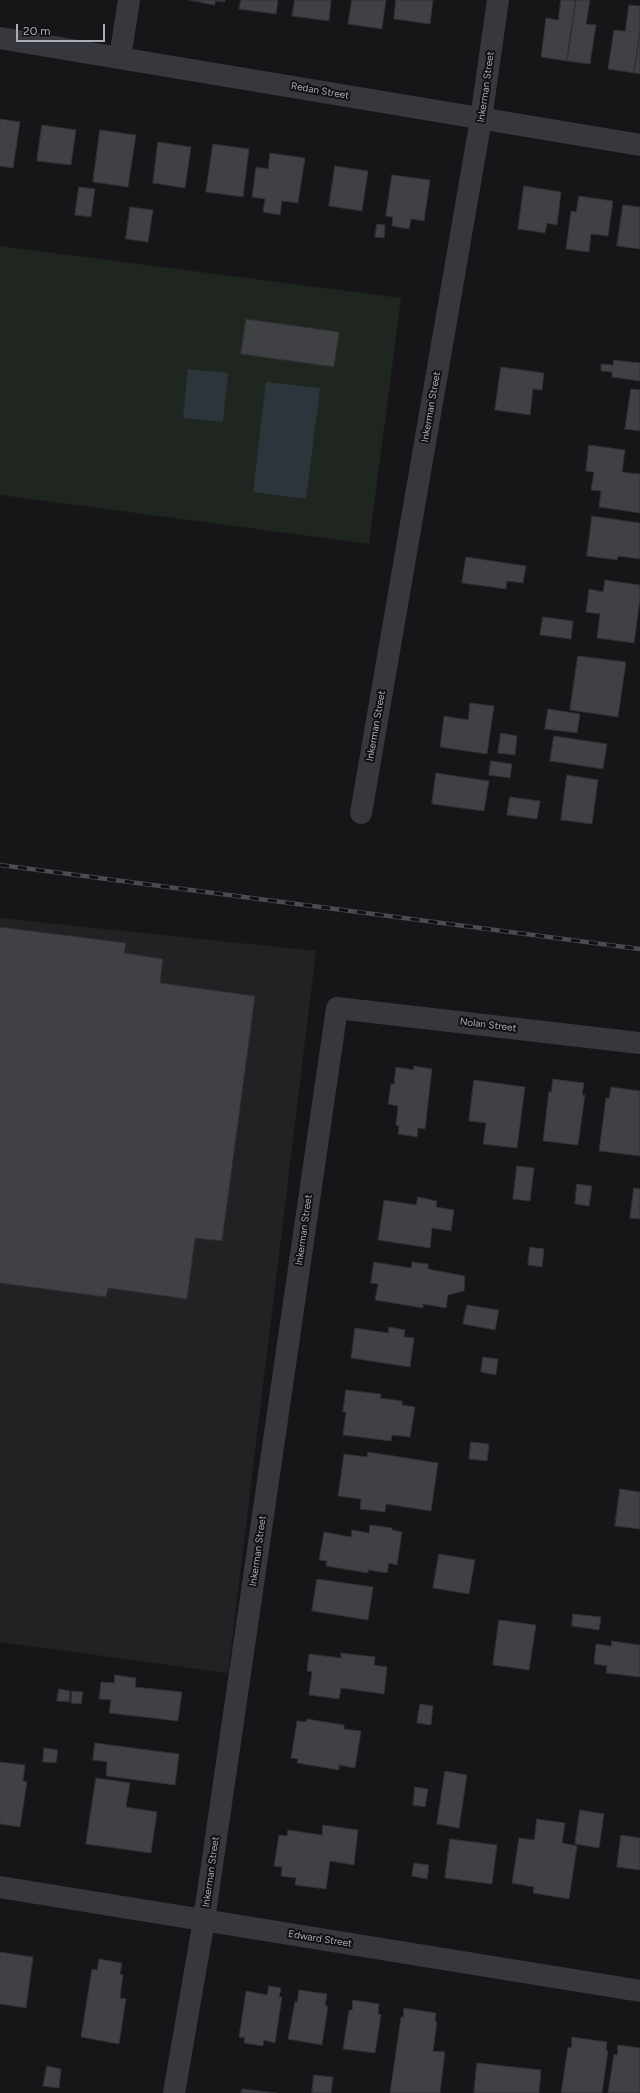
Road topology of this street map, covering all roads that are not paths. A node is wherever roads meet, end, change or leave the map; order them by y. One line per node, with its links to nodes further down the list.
1 (129, 0): 4 (street)
2 (498, 0): 5 (street, Inkerman Street)
3 (0, 38): 4 (street, Redan Street)
4 (120, 57): 5 (street, Redan Street)
5 (481, 119): 6 (street, Redan Street); 7 (street, Inkerman Street)
6 (640, 144)
7 (361, 813)
8 (337, 1008): 9 (street, Nolan Street); 11 (street, Inkerman Street)
9 (640, 1043)
10 (0, 1887): 11 (street, Edward Street)
11 (204, 1920): 12 (street, Edward Street); 13 (street, Inkerman Street)
12 (640, 1991)
13 (174, 2093)

